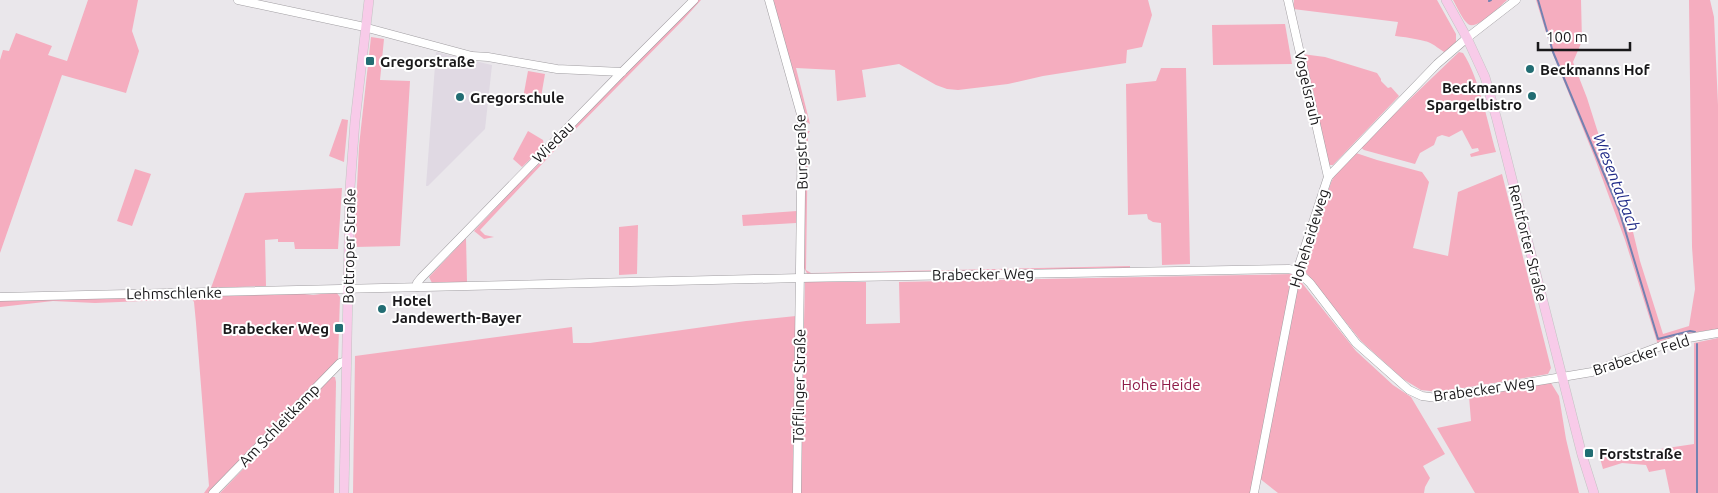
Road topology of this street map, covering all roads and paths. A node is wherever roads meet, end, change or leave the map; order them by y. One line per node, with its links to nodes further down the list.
1 (238, 0): 8 (street)
2 (369, 0): 8 (main road, Bottroper Straße)
3 (694, 0): 10 (street, Wiedau)
4 (769, 0): 13 (street, Burgstraße)
5 (1288, 0): 11 (street, Vogelsrauh)
6 (1446, 0): 9 (main road, Rentforter Straße)
7 (1516, 0): 9 (street, Hoheheideweg)
8 (366, 29): 10 (street); 15 (main road, Bottroper Straße)
9 (1467, 38): 11 (street, Hoheheideweg); 19 (main road, Rentforter Straße)
10 (622, 72): 14 (street, Wiedau)
11 (1328, 177): 12 (street, Hoheheideweg)
12 (1297, 271): 13 (street, Brabecker Weg); 19 (street, Brabecker Weg); 23 (street, Hoheheideweg)
13 (800, 278): 14 (street, Brabecker Weg); 22 (street, Töfflinger Straße)
14 (417, 287): 15 (street, Brabecker Weg)
15 (348, 290): 16 (street, Lehmschlenke); 18 (main road, Bottroper Straße)
16 (0, 297)
17 (1718, 333): 19 (street, Brabecker Feld)
18 (346, 361): 20 (street, Am Schleitkamp); 21 (main road, Bottroper Straße)
19 (1563, 376): 24 (main road, Rentforter Straße)
20 (213, 493)
21 (344, 493)
22 (797, 493)
23 (1254, 493)
24 (1594, 493)

